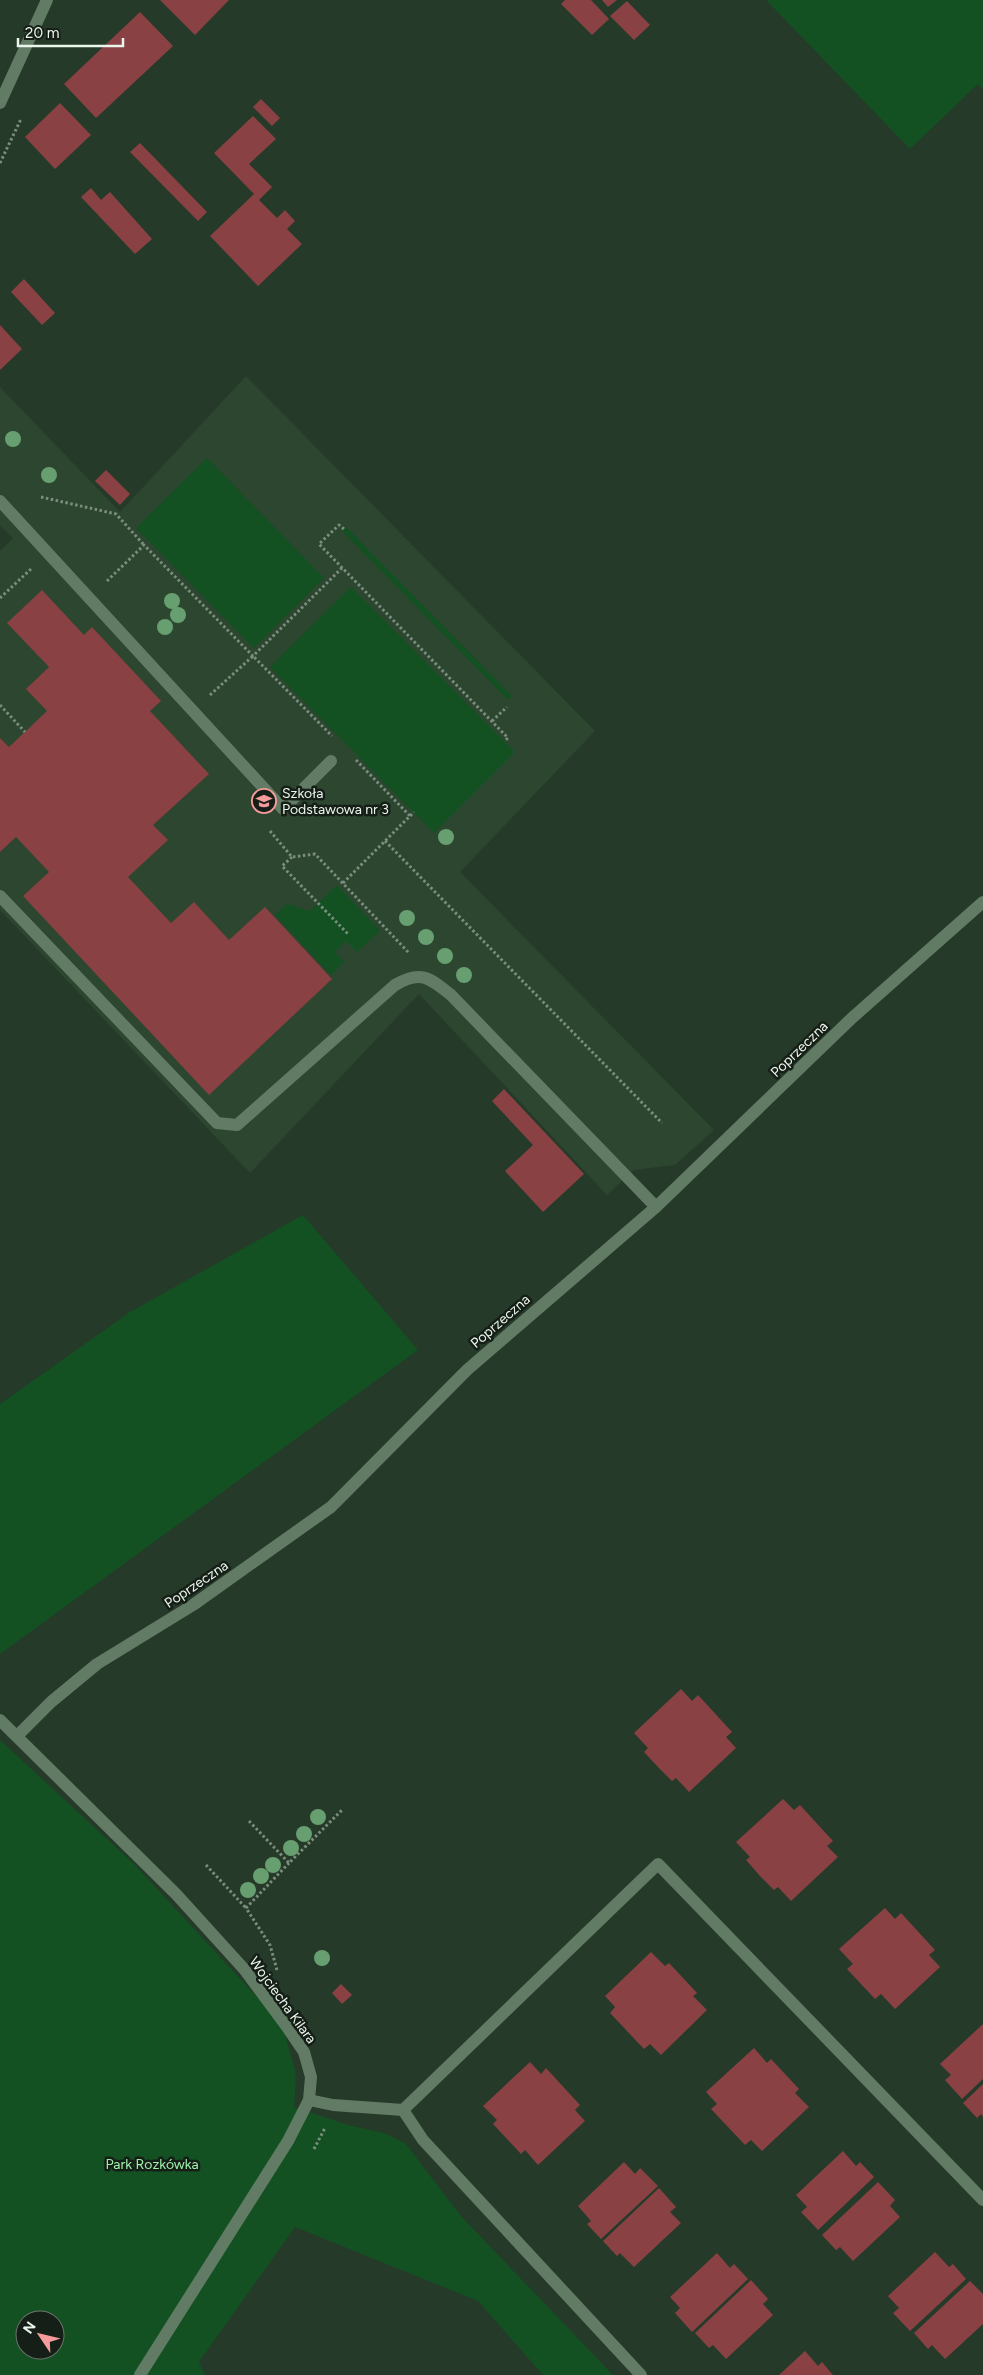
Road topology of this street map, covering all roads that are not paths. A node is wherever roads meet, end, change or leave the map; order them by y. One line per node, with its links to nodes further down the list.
1 (46, 0): 2 (street)
2 (0, 103)
3 (0, 501): 4 (street)
4 (331, 761)
5 (0, 896): 7 (street)
6 (983, 902): 7 (street, Poprzeczna)
7 (656, 1207): 9 (street, Poprzeczna)
8 (0, 1720): 9 (street, Wojciecha Kilara)
9 (17, 1736): 10 (street, Wojciecha Kilara)
10 (309, 2100): 11 (street); 13 (street, Wojciecha Kilara)
11 (403, 2110): 12 (street); 14 (street)
12 (983, 2200)
13 (140, 2375)
14 (640, 2375)

